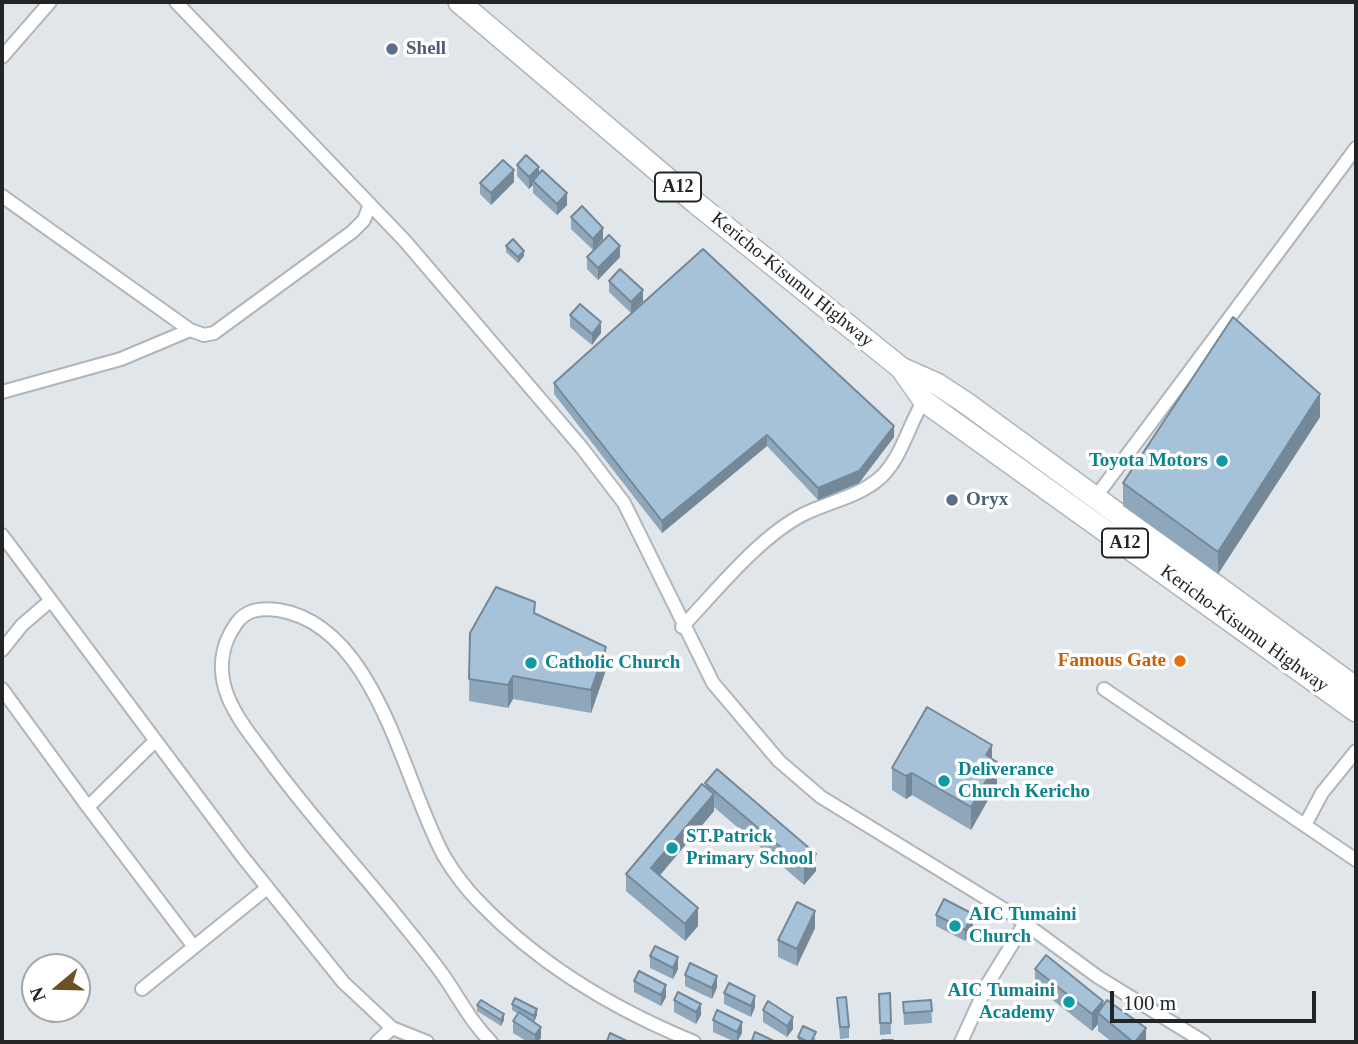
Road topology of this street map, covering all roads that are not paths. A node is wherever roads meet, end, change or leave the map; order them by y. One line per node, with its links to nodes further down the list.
1 (50, 2): 4 (street)
2 (176, 2): 7 (street)
3 (459, 2): 9 (highway, Kericho-Kisumu Highway / A12)
4 (2, 57)
5 (1356, 148): 13 (street)
6 (2, 196): 8 (street)
7 (370, 204): 8 (street); 16 (street)
8 (190, 330): 11 (street)
9 (901, 368): 10 (highway, Kericho-Kisumu Highway / A12); 12 (highway, Kericho-Kisumu Highway / A12)
10 (937, 384): 12 (street); 13 (highway, Kericho-Kisumu Highway / A12)
11 (2, 392)
12 (923, 401): 16 (street); 21 (highway, Kericho-Kisumu Highway / A12)
13 (1095, 498): 18 (highway, Kericho-Kisumu Highway / A12)
14 (2, 535): 15 (street)
15 (50, 601): 17 (street); 22 (street)
16 (682, 627): 28 (street)
17 (2, 650)
18 (1356, 688)
19 (2, 689): 24 (street)
20 (1104, 689): 25 (street)
21 (1356, 711)
22 (155, 741): 24 (street); 27 (street)
23 (1356, 751): 25 (street)
24 (88, 807): 29 (street)
25 (1306, 825): 26 (street)
26 (1356, 860)
27 (267, 888): 29 (street); 31 (street)
28 (1025, 923): 36 (street); 37 (street)
29 (194, 947): 30 (street)
30 (142, 989)
31 (392, 1028): 32 (street); 33 (street)
32 (377, 1042)
33 (427, 1042)
34 (491, 1042): 35 (street)
35 (694, 1042)
36 (961, 1042)
37 (1204, 1042)

